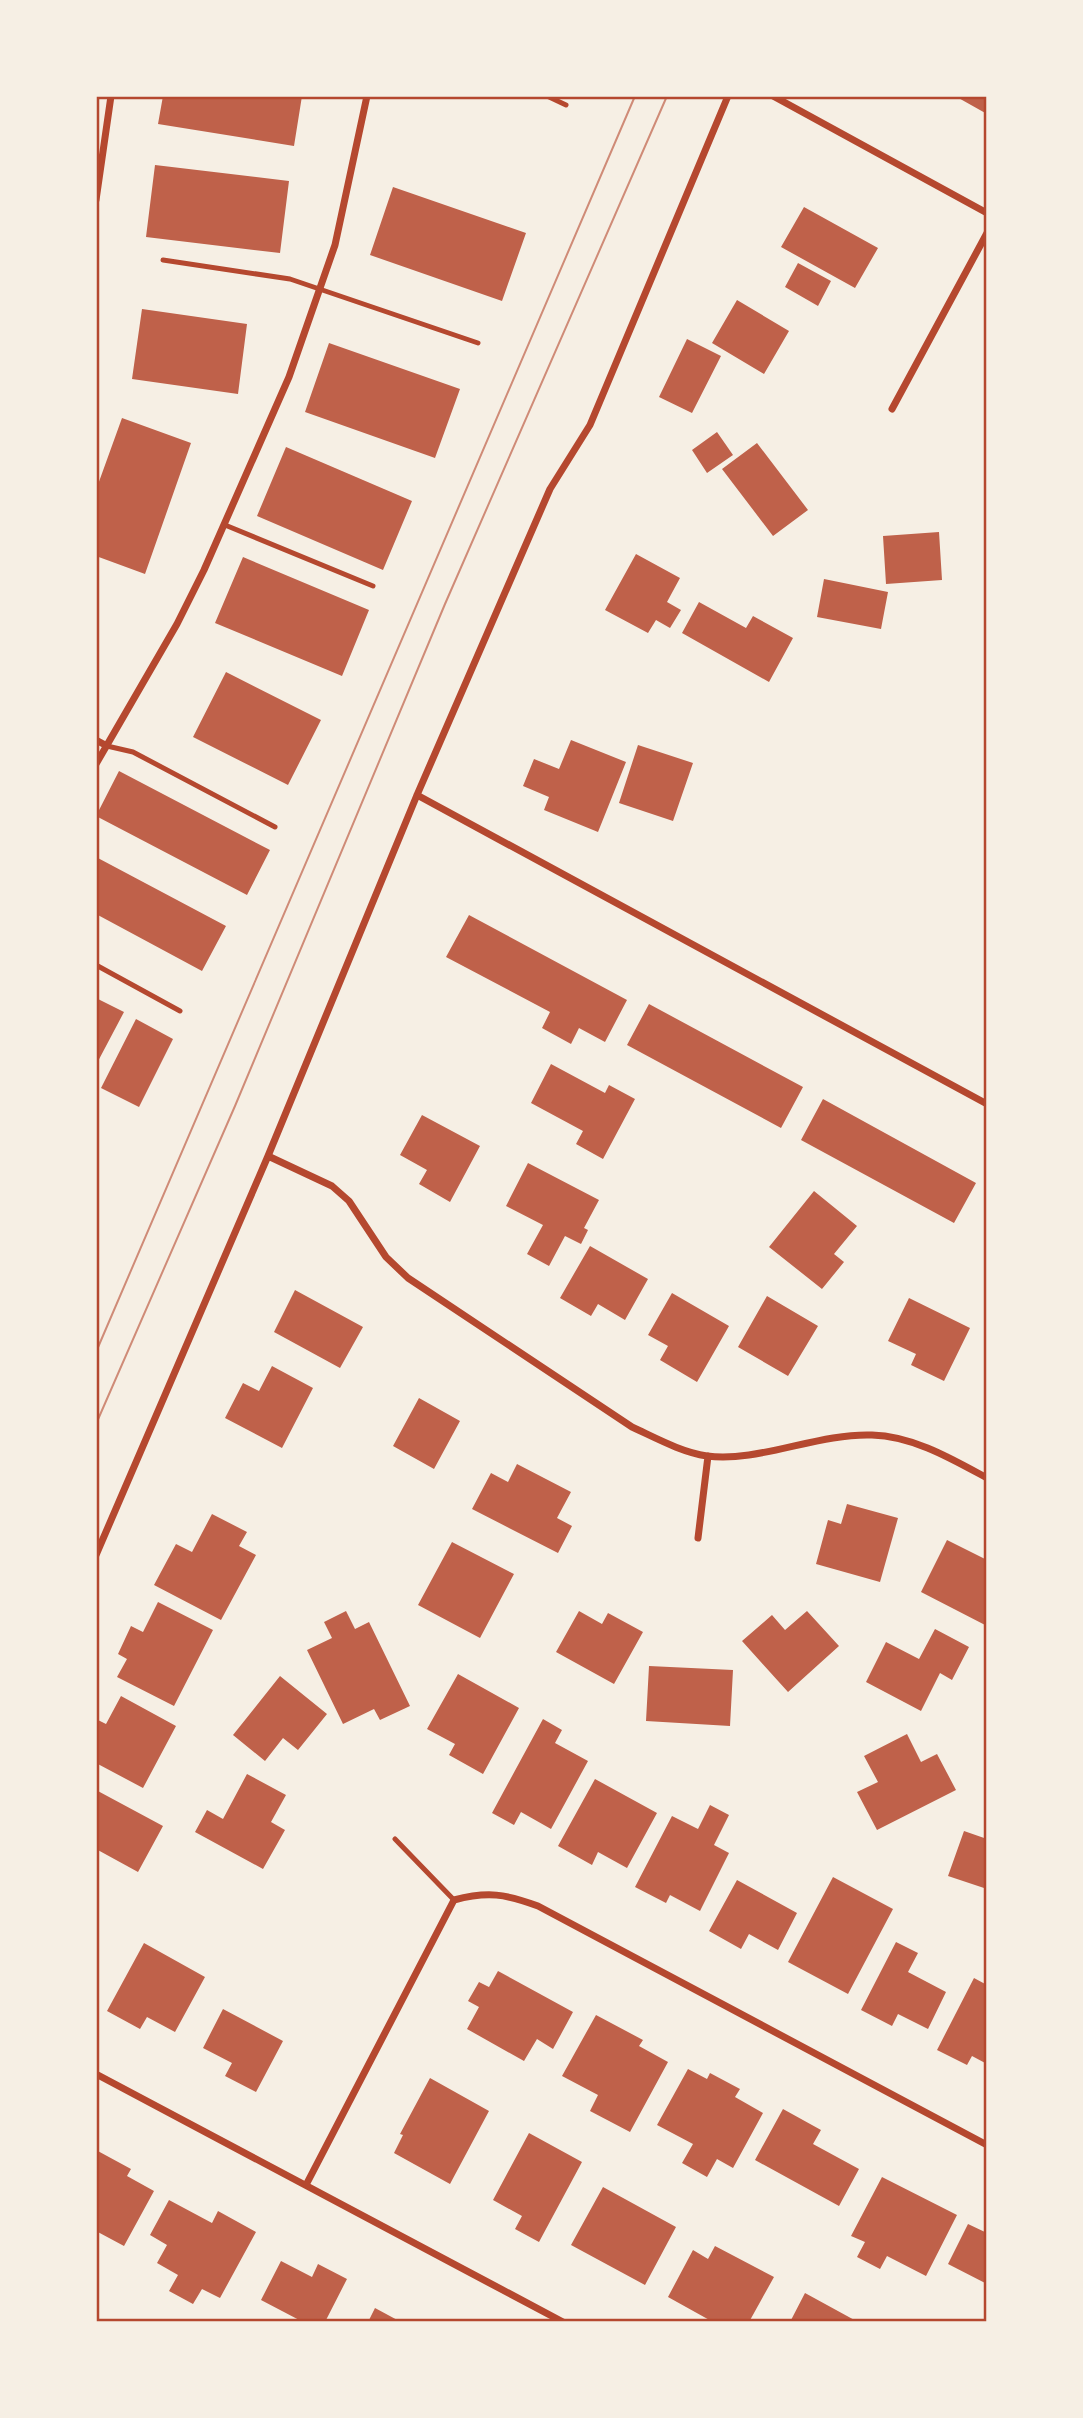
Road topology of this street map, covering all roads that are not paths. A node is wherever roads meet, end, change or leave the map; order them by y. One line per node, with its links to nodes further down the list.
1 (111, 96): 7 (street)
2 (367, 96): 11 (street)
3 (547, 96): 6 (lane)
4 (728, 96): 19 (street)
5 (774, 96): 8 (street)
6 (566, 105)
7 (96, 200)
8 (987, 213)
9 (987, 233): 13 (street)
10 (163, 260): 11 (lane)
11 (322, 288): 12 (lane); 14 (street)
12 (478, 343)
13 (892, 409)
14 (225, 525): 15 (lane); 17 (street)
15 (373, 586)
16 (96, 740): 17 (street)
17 (107, 746): 18 (street); 20 (lane)
18 (96, 764)
19 (417, 795): 23 (street); 24 (street)
20 (275, 827)
21 (96, 965): 22 (lane)
22 (180, 1011)
23 (987, 1104)
24 (268, 1156): 25 (street); 28 (street)
25 (708, 1456): 26 (street); 27 (street)
26 (987, 1478)
27 (698, 1538)
28 (96, 1555)
29 (395, 1839): 30 (lane)
30 (454, 1900): 32 (street); 33 (street)
31 (96, 2074): 33 (street)
32 (987, 2145)
33 (306, 2185): 34 (street)
34 (563, 2322)

